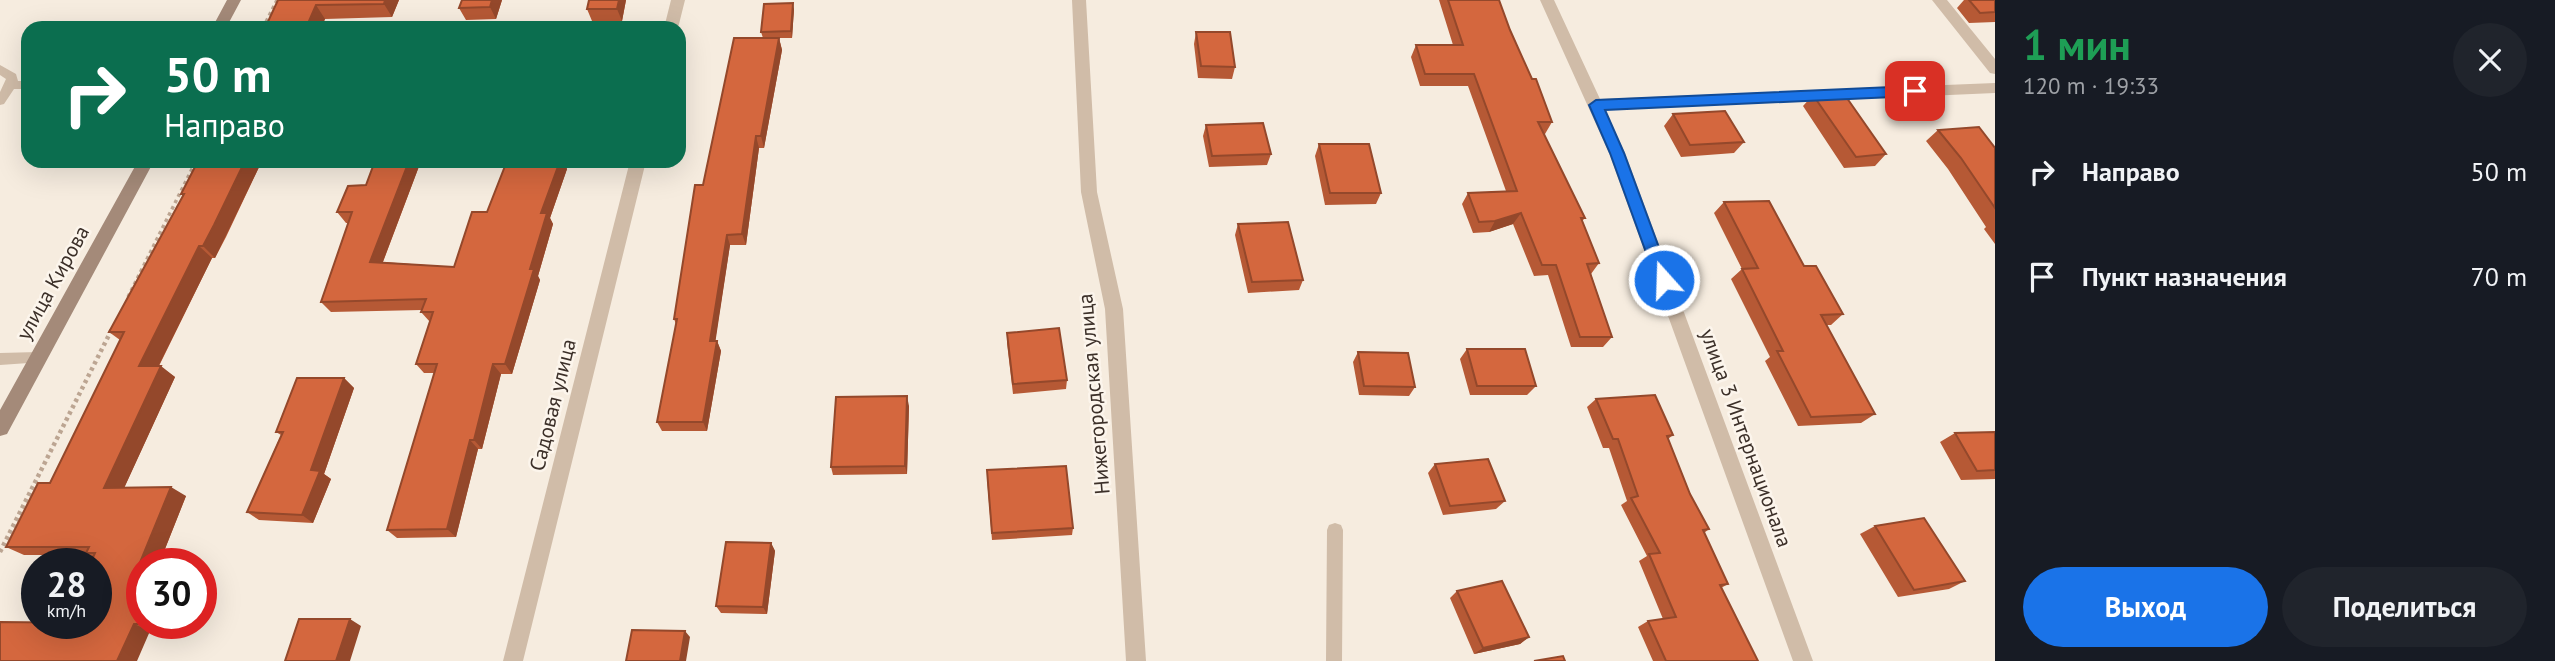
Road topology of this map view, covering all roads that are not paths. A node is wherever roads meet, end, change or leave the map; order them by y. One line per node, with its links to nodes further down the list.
1 (234, 0): 6 (main road)
2 (678, 0): 7 (street)
3 (1079, 0): 22 (street, Нижегородская улица)
4 (1547, 0): 14 (street, улица 3 Интернационала)
5 (1939, 0): 9 (street)
6 (223, 21)
7 (673, 21)
8 (0, 69): 10 (lane)
9 (1995, 69)
10 (11, 85): 11 (lane); 13 (lane)
11 (21, 85)
12 (1995, 88): 14 (street)
13 (0, 102)
14 (1596, 105): 24 (street, улица 3 Интернационала)
15 (142, 168): 17 (main road, улица Кирова)
16 (636, 168): 21 (street, Садовая улица)
17 (38, 358): 18 (lane); 19 (main road, улица Кирова)
18 (0, 359)
19 (0, 428)
20 (1335, 530): 23 (lane)
21 (513, 661)
22 (1136, 661)
23 (1334, 661)
24 (1803, 661)

